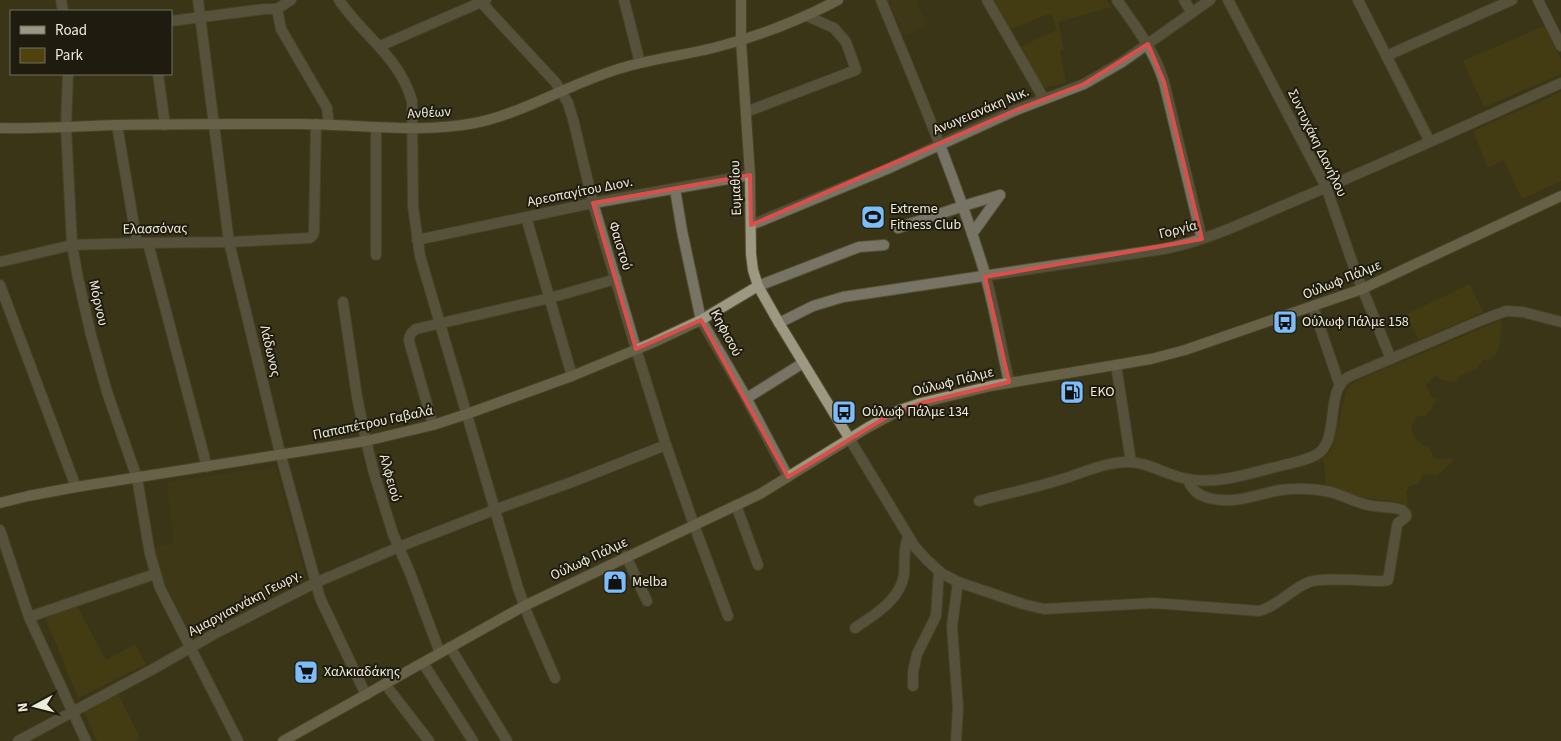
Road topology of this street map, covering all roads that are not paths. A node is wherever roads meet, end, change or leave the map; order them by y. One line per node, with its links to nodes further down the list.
1 (198, 0): 20 (street, Λάδωνος)
2 (291, 0): 17 (street)
3 (339, 0): 24 (street)
4 (624, 0): 27 (street)
5 (741, 0): 22 (street, Ευμαθίου)
6 (838, 0): 19 (street, Ανθέων)
7 (881, 0): 44 (street)
8 (987, 0): 32 (street)
9 (1117, 0): 23 (street)
10 (1184, 0): 18 (street)
11 (1210, 0): 18 (street, Ανωγειανάκη Νικ.)
12 (1228, 0): 46 (street, Συντυχάκη Δανήλου)
13 (1358, 0): 26 (street)
14 (1512, 0): 26 (street)
15 (1538, 0): 25 (street)
16 (482, 1): 24 (street); 31 (street, Φαιστού)
17 (276, 9): 20 (street); 38 (street)
18 (1192, 13): 23 (street, Ανωγειανάκη Νικ.)
19 (807, 16): 22 (street, Ανθέων); 33 (street)
20 (200, 18): 21 (street); 34 (street, Λάδωνος)
21 (172, 21)
22 (742, 41): 27 (street, Ανθέων); 33 (street, Ευμαθίου)
23 (1148, 44): 32 (street, Ανωγειανάκη Νικ.); 55 (street)
24 (380, 46): 42 (street)
25 (1561, 46)
26 (1386, 56): 43 (street)
27 (640, 63): 31 (street, Ανθέων)
28 (68, 75): 39 (street, Μόρνου)
29 (158, 75): 37 (street)
30 (1561, 83): 43 (street, Γοργία)
31 (561, 90): 42 (street, Ανθέων); 49 (street, Φαιστού)
32 (1044, 99): 44 (street, Ανωγειανάκη Νικ.)
33 (746, 112): 45 (street, Ευμαθίου)
34 (215, 124): 35 (street, Ανθέων); 37 (street, Ανθέων); 58 (street, Λάδωνος)
35 (316, 124): 38 (street, Ανθέων); 58 (street, Ελασσόνας)
36 (117, 125): 37 (street, Ανθέων); 39 (street, Ανθέων); 59 (street)
37 (165, 125)
38 (329, 125): 40 (street, Ανθέων)
39 (66, 127): 41 (street, Ανθέων); 61 (street, Μόρνου)
40 (376, 127): 42 (street, Ανθέων); 62 (street)
41 (0, 128)
42 (412, 128): 56 (street)
43 (1430, 142): 46 (street, Γοργία)
44 (939, 144): 50 (street); 52 (street, Ανωγειανάκη Νικ.)
45 (750, 175): 47 (street, Αρεοπαγίτου Διον.); 52 (street, Ευμαθίου)
46 (1326, 187): 55 (street, Γοργία); 68 (street, Συντυχάκη Δανήλου)
47 (675, 189): 49 (street, Αρεοπαγίτου Διον.); 72 (street, Κηφισού)
48 (1561, 196): 68 (street, Ούλωφ Πάλμε)
49 (593, 203): 51 (street, Αρεοπαγίτου Διον.); 65 (street, Φαιστού)
50 (963, 206): 53 (street); 54 (street); 54 (street)
51 (526, 217): 56 (street, Αρεοπαγίτου Διον.); 69 (street)
52 (751, 225): 67 (street, Ευμαθίου)
53 (898, 228)
54 (972, 234): 64 (street)
55 (1202, 239): 64 (street, Γοργία)
56 (417, 240): 75 (street)
57 (148, 242): 58 (street, Ελασσόνας); 59 (street, Ελασσόνας); 91 (street)
58 (229, 242): 89 (street, Λάδωνος)
59 (137, 243): 61 (street, Ελασσόνας)
60 (884, 245): 67 (street)
61 (72, 246): 63 (street, Ελασσόνας); 93 (street, Μόρνου)
62 (376, 255)
63 (0, 262)
64 (985, 277): 74 (street, Γοργία); 81 (street)
65 (616, 279): 69 (street); 76 (street, Φαιστού)
66 (0, 285): 95 (street)
67 (758, 286): 72 (street, Παπαπέτρου Γαβαλά); 74 (street, Ευμαθίου)
68 (1362, 289): 71 (street, Ούλωφ Πάλμε); 77 (street, Συντυχάκη Δανήλου)
69 (550, 298): 75 (street); 80 (street)
70 (344, 302): 87 (street, Αλφειού)
71 (1312, 307): 79 (street, Ούλωφ Πάλμε); 82 (street)
72 (701, 320): 76 (street, Παπαπέτρου Γαβαλά); 83 (street, Κηφισού)
73 (1561, 322): 77 (street)
74 (779, 323): 78 (street, Ευμαθίου)
75 (440, 324): 84 (street); 85 (street)
76 (636, 349): 80 (street, Παπαπέτρου Γαβαλά); 88 (street, Φαιστού)
77 (1392, 359): 82 (street)
78 (803, 363): 83 (street); 86 (street, Ευμαθίου)
79 (1116, 365): 81 (street, Ούλωφ Πάλμε); 90 (street)
80 (572, 376): 84 (street, Παπαπέτρου Γαβαλά)
81 (1009, 382): 86 (street, Ούλωφ Πάλμε)
82 (1340, 386): 94 (street)
83 (747, 398): 92 (street, Κηφισού)
84 (466, 414): 85 (street, Παπαπέτρου Γαβαλά); 99 (street)
85 (433, 425): 87 (street, Παπαπέτρου Γαβαλά)
86 (850, 438): 92 (street, Ούλωφ Πάλμε); 102 (street)
87 (366, 442): 89 (street, Παπαπέτρου Γαβαλά); 103 (street, Αλφειού)
88 (666, 445): 99 (street, Αμαργιαννάκη Γεωργ.); 100 (street, Φαιστού)
89 (281, 456): 91 (street, Παπαπέτρου Γαβαλά); 109 (street, Λάδωνος)
90 (1131, 462): 94 (street); 96 (street)
91 (207, 467): 93 (street, Παπαπέτρου Γαβαλά)
92 (788, 477): 98 (street, Ούλωφ Πάλμε)
93 (137, 478): 95 (street, Παπαπέτρου Γαβαλά); 107 (street, Μόρνου)
94 (1188, 479): 108 (street)
95 (76, 487): 97 (street, Παπαπέτρου Γαβαλά)
96 (979, 501)
97 (0, 503)
98 (736, 505): 100 (street, Ούλωφ Πάλμε); 105 (street)
99 (494, 510): 103 (street, Αμαργιαννάκη Γεωργ.); 111 (street)
100 (694, 526): 104 (street, Ούλωφ Πάλμε); 112 (street, Φαιστού)
101 (0, 530): 113 (street)
102 (908, 537): 106 (street); 114 (street)
103 (399, 547): 109 (street, Αμαργιαννάκη Γεωργ.); 117 (street, Αλφειού)
104 (626, 556): 110 (street); 111 (street, Ούλωφ Πάλμε)
105 (758, 565)
106 (939, 571): 108 (street); 121 (street)
107 (155, 574): 113 (street); 116 (street, Μόρνου)
108 (958, 582): 132 (street)
109 (315, 583): 116 (street, Αμαργιαννάκη Γεωργ.); 122 (street, Λάδωνος)
110 (647, 601)
111 (524, 606): 115 (street, Ούλωφ Πάλμε); 119 (street)
112 (728, 616)
113 (30, 617): 123 (street)
114 (855, 628)
115 (450, 647): 117 (street, Ούλωφ Πάλμε); 131 (street)
116 (190, 648): 123 (street, Αμαργιαννάκη Γεωργ.); 127 (street, Μόρνου)
117 (440, 653): 118 (street, Ούλωφ Πάλμε)
118 (423, 663): 120 (street, Ούλωφ Πάλμε); 130 (street)
119 (555, 678)
120 (386, 684): 122 (street, Ούλωφ Πάλμε); 129 (street)
121 (913, 686)
122 (366, 695): 124 (street, Ούλωφ Πάλμε)
123 (72, 712): 125 (street, Αμαργιαννάκη Γεωργ.); 126 (street)
124 (299, 737): 128 (street, Ούλωφ Πάλμε)
125 (18, 741)
126 (86, 741)
127 (238, 741)
128 (283, 741)
129 (429, 741)
130 (473, 741)
131 (507, 741)
132 (956, 741)

